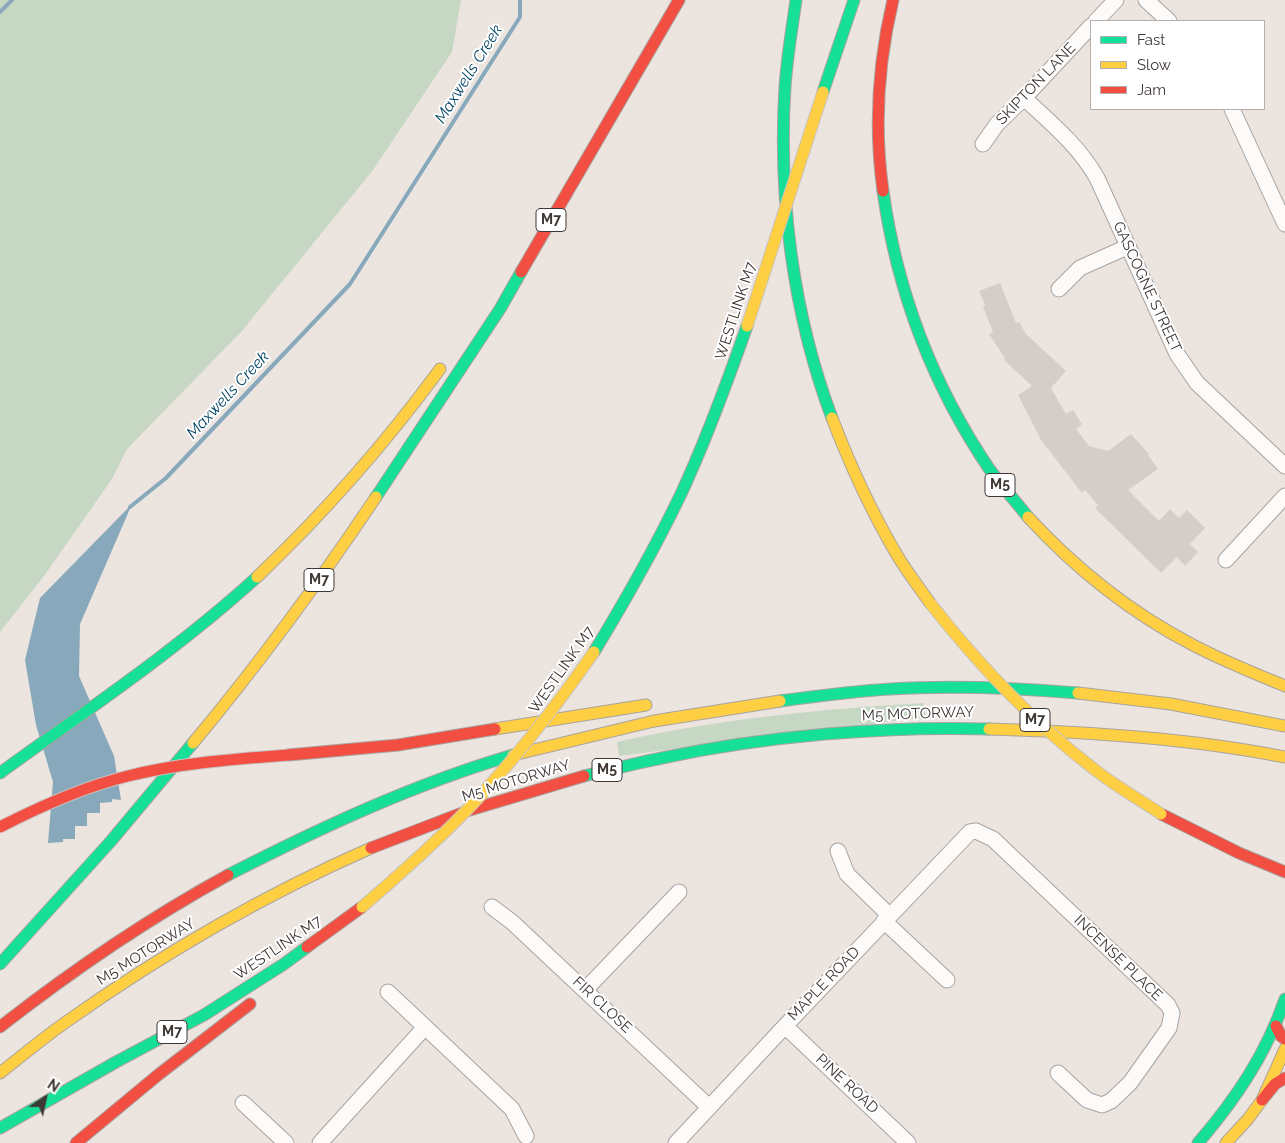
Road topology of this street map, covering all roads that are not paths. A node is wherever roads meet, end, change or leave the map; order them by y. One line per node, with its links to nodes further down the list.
1 (679, 0): 10 (main road, M7)
2 (796, 0): 32 (main road, M7, bridge)
3 (854, 0): 36 (main road, WESTLINK M7, bridge)
4 (893, 0): 22 (main road, M5)
5 (1116, 0): 7 (street)
6 (1146, 0): 8 (street)
7 (1097, 20)
8 (1168, 20)
9 (1090, 27): 11 (street, SKIPTON LANE)
10 (656, 40): 15 (main road); 38 (main road, M7)
11 (1024, 98): 13 (street, SKIPTON LANE); 16 (street, GASCOGNE STREET)
12 (1232, 110): 14 (street)
13 (984, 144)
14 (1285, 224)
15 (528, 238)
16 (1128, 247): 17 (street); 19 (street, GASCOGNE STREET)
17 (1059, 289)
18 (449, 356): 28 (main road)
19 (1285, 466)
20 (1285, 496): 21 (street)
21 (1226, 560)
22 (1285, 686)
23 (797, 688): 24 (main road)
24 (846, 692): 26 (main road, M5 MOTORWAY); 46 (main road, M5 MOTORWAY)
25 (655, 703): 29 (main road, bridge)
26 (1285, 726)
27 (1285, 757): 50 (main road, M5 MOTORWAY / M5)
28 (0, 773)
29 (0, 827)
30 (976, 831): 35 (street, MAPLE ROAD); 51 (street, INCENSE PLACE)
31 (838, 851): 35 (street)
32 (1285, 872)
33 (679, 892): 40 (street)
34 (492, 907): 40 (street, FIR CLOSE)
35 (887, 918): 39 (street); 44 (street, MAPLE ROAD)
36 (332, 935): 37 (main road); 56 (main road, WESTLINK M7 / M7)
37 (312, 957)
38 (0, 964)
39 (947, 980)
40 (585, 990): 55 (street, FIR CLOSE)
41 (388, 992): 47 (street)
42 (258, 998): 58 (main road)
43 (1285, 999): 45 (main road)
44 (785, 1026): 55 (street, MAPLE ROAD); 62 (street, PINE ROAD)
45 (1276, 1026): 48 (main road); 63 (main road)
46 (0, 1027)
47 (425, 1027): 57 (street); 60 (street)
48 (1285, 1039)
49 (1285, 1049): 53 (main road)
50 (0, 1073)
51 (1058, 1073)
52 (1285, 1078): 53 (main road)
53 (1262, 1100): 64 (main road)
54 (243, 1102): 59 (street)
55 (709, 1107): 61 (street, MAPLE ROAD)
56 (0, 1128)
57 (526, 1136)
58 (76, 1143)
59 (286, 1143)
60 (320, 1143)
61 (676, 1143)
62 (908, 1143)
63 (1198, 1143)
64 (1226, 1143)

